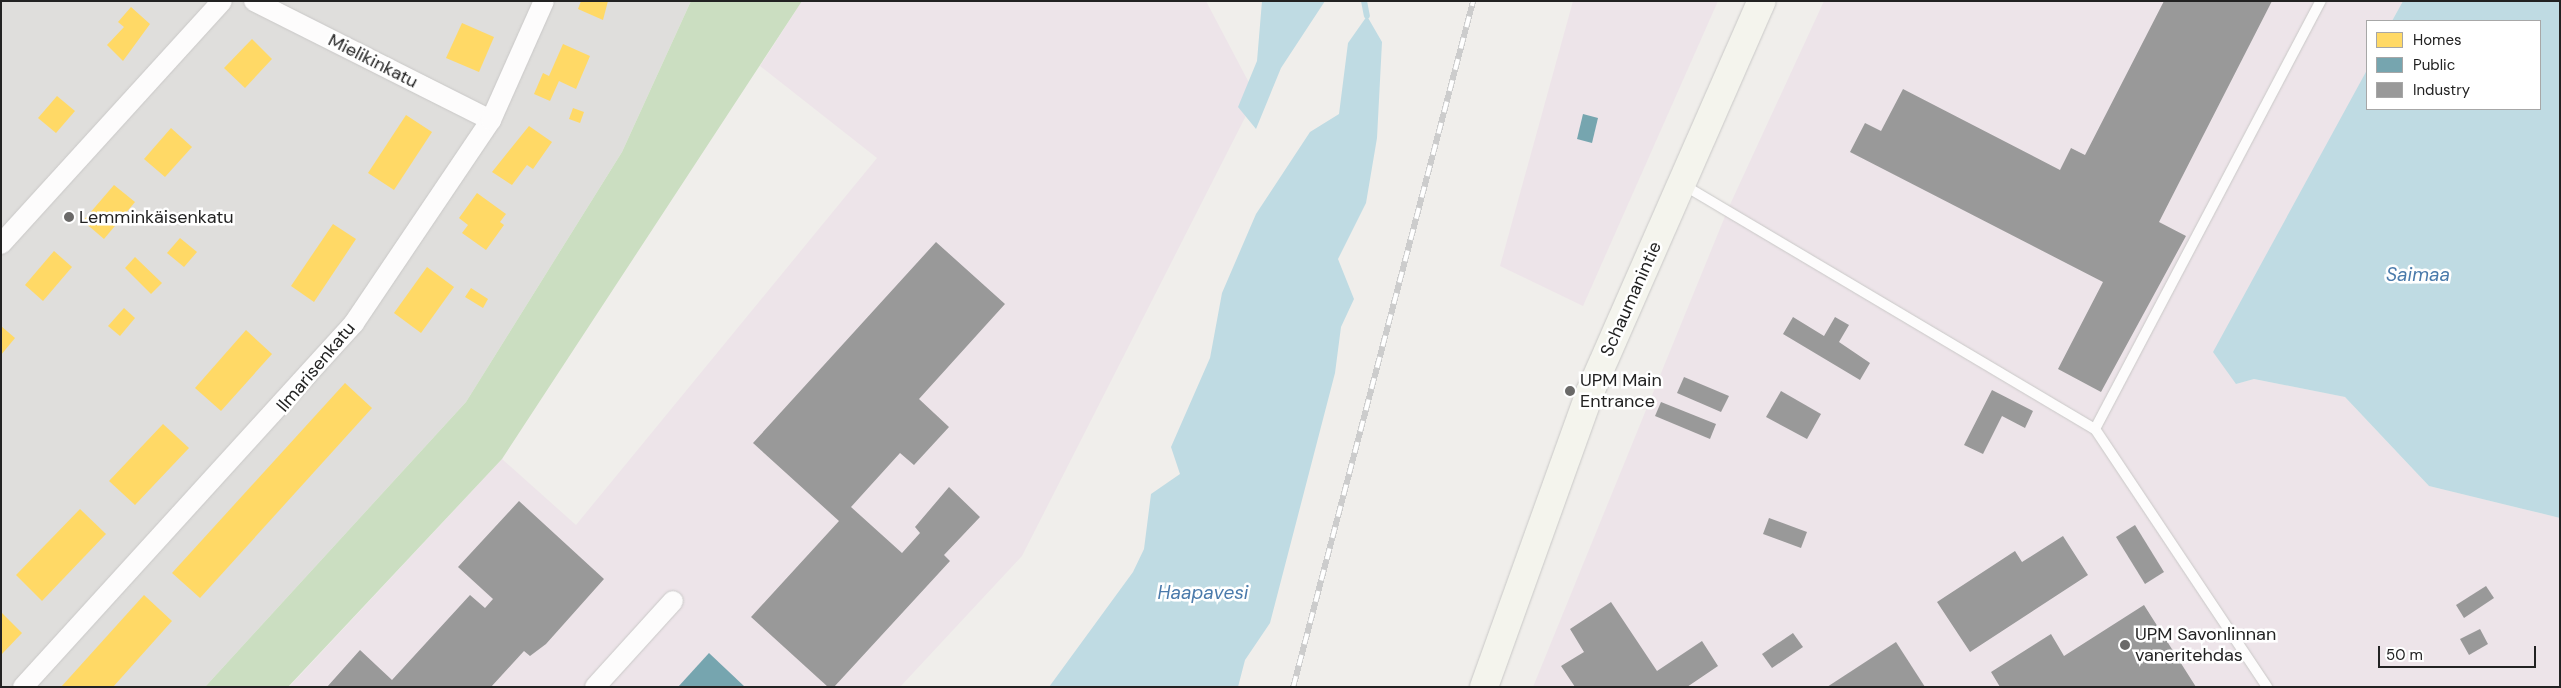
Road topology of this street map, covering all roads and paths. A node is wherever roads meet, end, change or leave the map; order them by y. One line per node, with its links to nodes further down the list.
1 (222, 1): 8 (street)
2 (254, 1): 6 (street, Mielikinkatu)
3 (544, 1): 6 (street, Ilmarisenkatu)
4 (1762, 1): 7 (street, Schaumanintie)
5 (2321, 1): 9 (lane)
6 (491, 120): 11 (street, Ilmarisenkatu)
7 (1681, 184): 9 (lane); 13 (street, Schaumanintie)
8 (1, 244)
9 (2095, 429): 14 (lane)
10 (673, 601): 12 (street)
11 (23, 687)
12 (595, 687)
13 (1484, 687)
14 (2267, 687)

